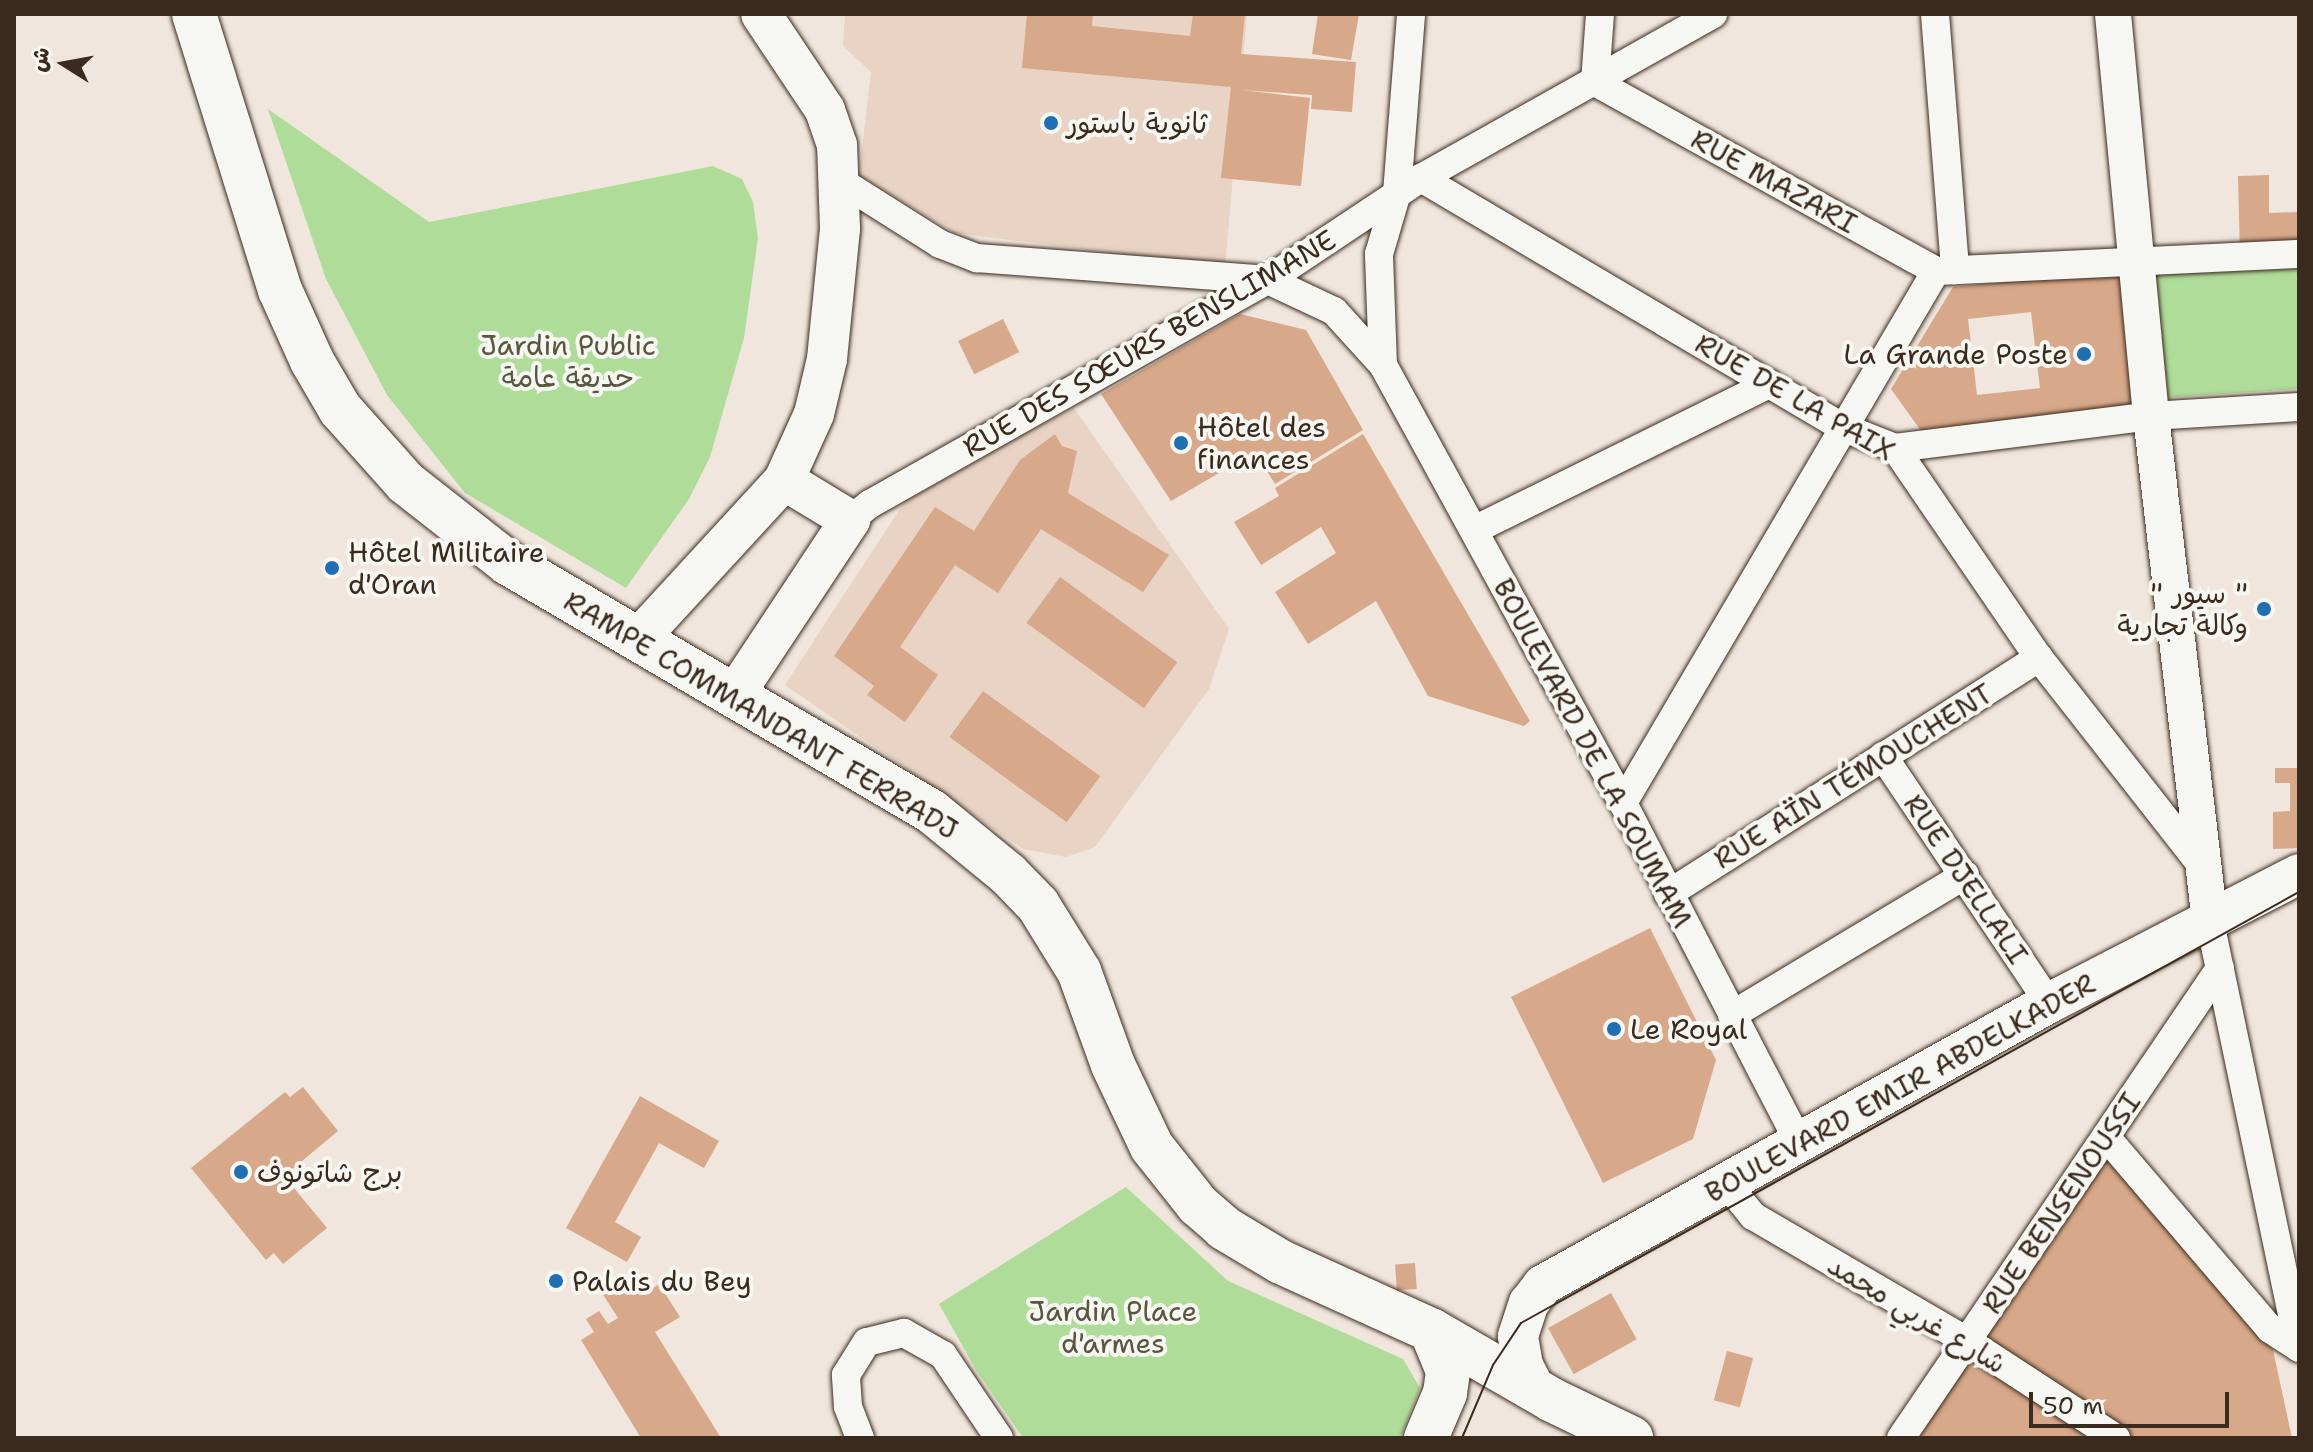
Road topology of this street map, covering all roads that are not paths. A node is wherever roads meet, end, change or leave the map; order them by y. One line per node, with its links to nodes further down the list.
1 (194, 14): 24 (main road, RAMPE COMMANDANT FERRADJ)
2 (761, 14): 9 (main road)
3 (1411, 14): 10 (street)
4 (1600, 14): 8 (street)
5 (1713, 14): 8 (street, RUE DES SŒURS BENSLIMANE)
6 (1935, 14): 13 (street)
7 (2113, 14): 12 (street)
8 (1595, 82): 10 (street, RUE DES SŒURS BENSLIMANE); 13 (street, RUE MAZARI)
9 (842, 182): 14 (street); 21 (main road)
10 (1409, 186): 14 (street, RUE DES SŒURS BENSLIMANE); 15 (street); 16 (street, RUE DE LA PAIX)
11 (2299, 254): 12 (street)
12 (2136, 258): 13 (street); 18 (street)
13 (1946, 271): 19 (street)
14 (1268, 280): 15 (street); 22 (street, RUE DES SŒURS BENSLIMANE)
15 (1383, 365): 23 (street, BOULEVARD DE LA SOUMAM)
16 (1770, 384): 19 (street, RUE DE LA PAIX); 23 (street)
17 (2299, 407): 18 (street)
18 (2151, 416): 20 (street); 29 (street)
19 (1842, 427): 20 (street, RUE DE LA PAIX); 28 (street)
20 (1895, 448): 25 (street, RUE DE LA PAIX)
21 (784, 480): 22 (main road); 24 (main road)
22 (850, 520): 26 (main road, RUE DES SŒURS BENSLIMANE)
23 (1474, 530): 28 (street, BOULEVARD DE LA SOUMAM)
24 (638, 639): 26 (main road, RAMPE COMMANDANT FERRADJ)
25 (2039, 658): 27 (street, RUE AÏN TÉMOUCHENT); 29 (street, RUE DE LA PAIX)
26 (735, 694): 41 (main road, RAMPE COMMANDANT FERRADJ)
27 (1883, 756): 31 (street, RUE DJELLALI); 32 (street, RUE AÏN TÉMOUCHENT)
28 (1623, 803): 32 (street, BOULEVARD DE LA SOUMAM)
29 (2199, 862): 33 (street)
30 (2299, 874): 33 (main road, BOULEVARD EMIR ABDELKADER)
31 (1965, 875): 35 (street, RUE DJELLALI); 36 (street)
32 (1668, 894): 36 (street, BOULEVARD DE LA SOUMAM)
33 (2210, 922): 34 (street); 35 (main road, BOULEVARD EMIR ABDELKADER)
34 (2220, 968): 37 (street, RUE BENSENOUSSI); 40 (street)
35 (2049, 1003): 38 (main road, BOULEVARD EMIR ABDELKADER)
36 (1732, 1015): 38 (street, BOULEVARD DE LA SOUMAM)
37 (2107, 1138): 42 (street, RUE BENSENOUSSI); 43 (street)
38 (1799, 1143): 39 (main road, BOULEVARD EMIR ABDELKADER)
39 (1726, 1183): 42 (street, شارع غربي محمد); 44 (main road, BOULEVARD EMIR ABDELKADER)
40 (2289, 1228): 43 (street)
41 (1431, 1330): 44 (main road, RAMPE COMMANDANT FERRADJ); 45 (main road)
42 (1967, 1341): 49 (street, RUE BENSENOUSSI); 50 (street, شارع غربي محمد)
43 (2299, 1348)
44 (1536, 1391): 48 (main road, RAMPE COMMANDANT FERRADJ)
45 (1430, 1428)
46 (860, 1438): 47 (street)
47 (999, 1438)
48 (1631, 1438)
49 (1901, 1438)
50 (2116, 1438)

